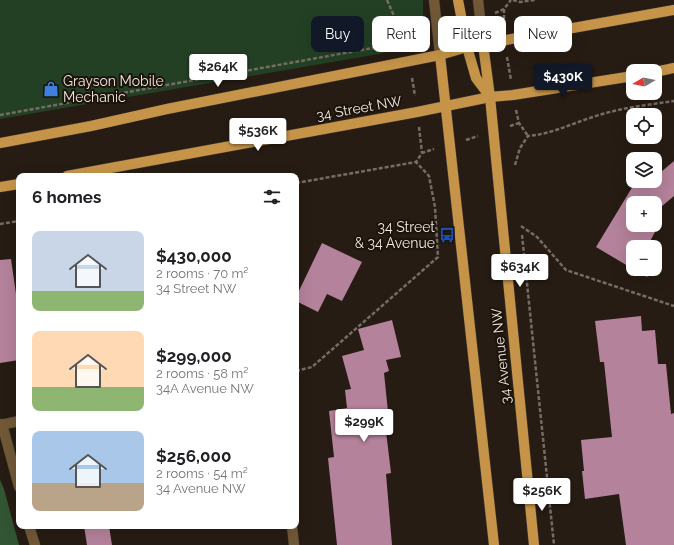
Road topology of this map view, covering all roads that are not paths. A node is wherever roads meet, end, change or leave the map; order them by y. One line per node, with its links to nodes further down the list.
1 (434, 0): 11 (street)
2 (458, 0): 5 (main road)
3 (478, 0): 6 (street)
4 (674, 10): 7 (main road)
5 (461, 16)
6 (480, 16)
7 (506, 40)
8 (450, 52): 11 (main road)
9 (468, 52): 15 (main road)
10 (484, 52): 15 (main road, 34 Avenue NW)
11 (440, 55): 16 (main road, 34 Avenue NW); 17 (main road)
12 (674, 68): 13 (main road)
13 (662, 71)
14 (626, 77): 15 (main road, 34 Street NW)
15 (490, 97): 16 (main road, 34 Street NW); 29 (main road, 34 Avenue NW)
16 (445, 106): 18 (main road, 34 Street NW); 28 (main road, 34 Avenue NW)
17 (0, 143)
18 (83, 173)
19 (16, 184): 20 (main road)
20 (0, 187)
21 (16, 422): 22 (street)
22 (1, 424): 23 (street)
23 (16, 476)
24 (31, 529): 26 (street)
25 (292, 529): 27 (street)
26 (34, 545)
27 (294, 545)
28 (494, 545)
29 (534, 545)

